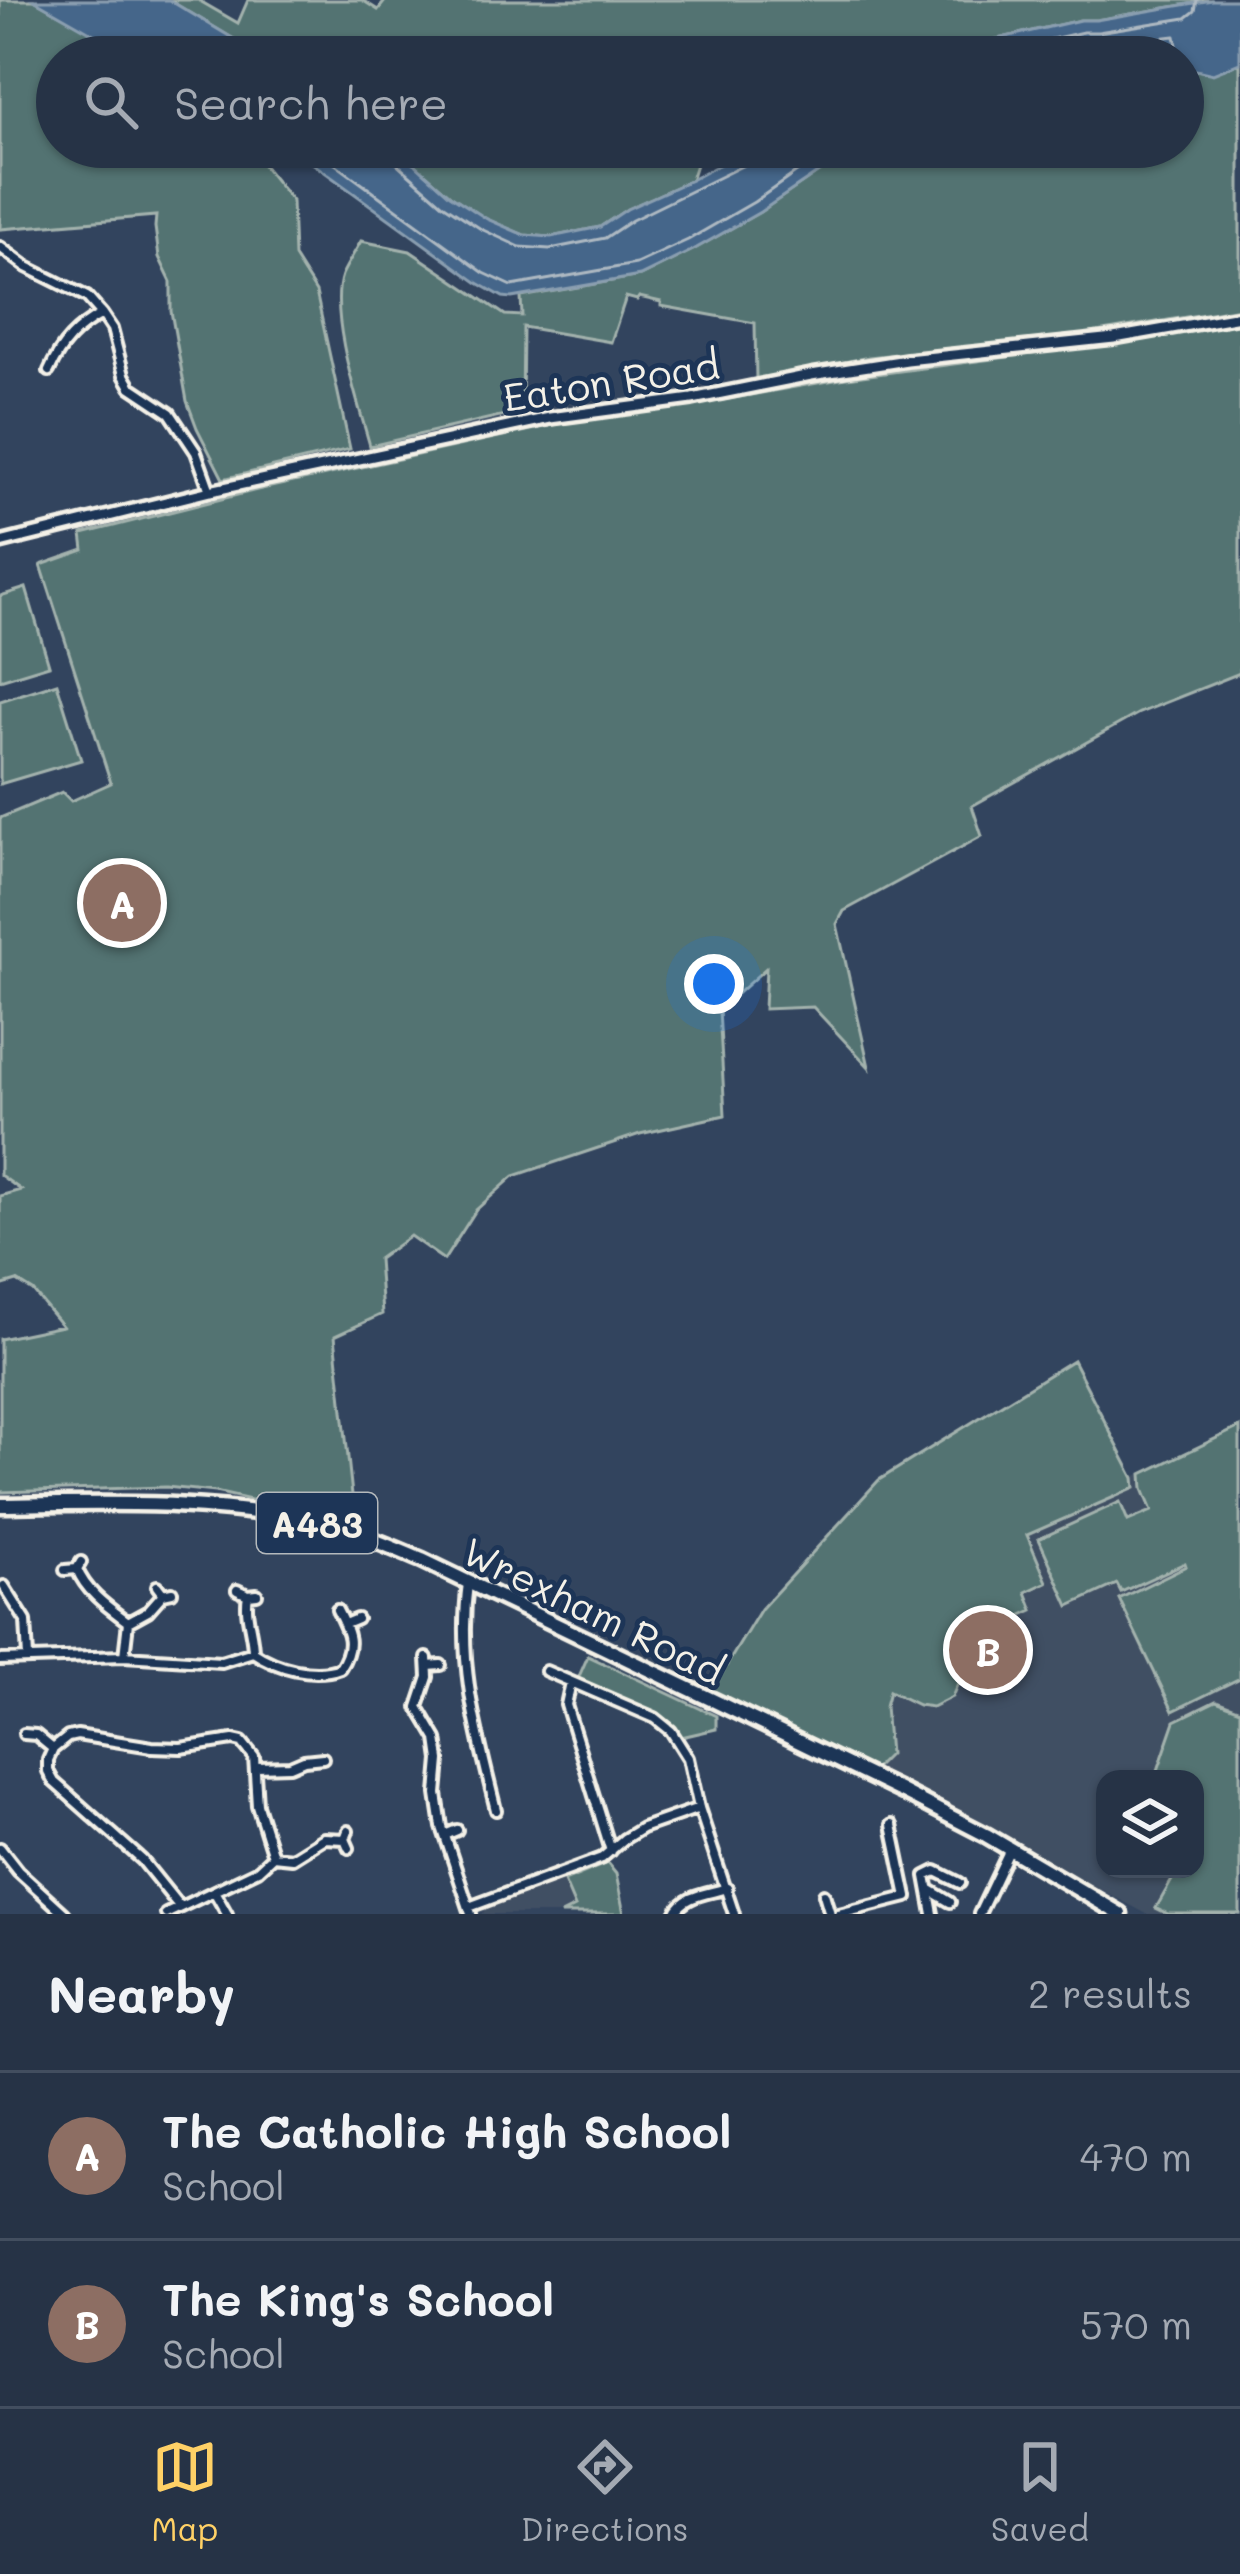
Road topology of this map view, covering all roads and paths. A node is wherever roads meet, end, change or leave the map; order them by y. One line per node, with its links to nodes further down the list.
1 (0, 247): 2 (street)
2 (102, 314): 4 (street); 5 (street)
3 (1240, 316): 5 (street, Eaton Road)
4 (49, 371)
5 (209, 491): 6 (street, Eaton Road)
6 (0, 543)
7 (0, 1505): 9 (highway, Wrexham Road / A483)
8 (65, 1570): 15 (street)
9 (469, 1583): 29 (street); 37 (highway, Wrexham Road / A483)
10 (4, 1586): 19 (street)
11 (237, 1589): 17 (street)
12 (164, 1591): 15 (street)
13 (337, 1610): 16 (street)
14 (357, 1619): 16 (street)
15 (128, 1622): 18 (street)
16 (345, 1624): 17 (street)
17 (253, 1652): 18 (street)
18 (124, 1656): 19 (street)
19 (28, 1658): 20 (street)
20 (0, 1660)
21 (441, 1666): 32 (street)
22 (546, 1671): 23 (street)
23 (572, 1682): 28 (street); 38 (street)
24 (24, 1734): 25 (street)
25 (53, 1749): 27 (street); 46 (street)
26 (325, 1757): 27 (street)
27 (257, 1766): 39 (street)
28 (699, 1808): 38 (street); 41 (street)
29 (496, 1810)
30 (892, 1826): 33 (street)
31 (458, 1830): 32 (street)
32 (445, 1835): 47 (street)
33 (895, 1837): 35 (street); 54 (street)
34 (347, 1839): 39 (street)
35 (879, 1840)
36 (0, 1848): 48 (street)
37 (1010, 1850): 56 (street); 57 (highway, Wrexham Road / A483)
38 (611, 1852): 47 (street)
39 (273, 1856): 43 (street)
40 (960, 1883): 42 (street)
41 (727, 1888): 51 (street); 52 (street)
42 (928, 1889): 45 (street); 55 (street)
43 (214, 1891): 46 (street); 50 (street)
44 (824, 1894): 53 (street)
45 (950, 1901)
46 (179, 1906): 49 (street)
47 (470, 1910)
48 (65, 1914)
49 (166, 1914)
50 (227, 1914)
51 (675, 1914)
52 (734, 1914)
53 (830, 1914)
54 (839, 1914)
55 (933, 1914)
56 (979, 1914)
57 (1120, 1914)

